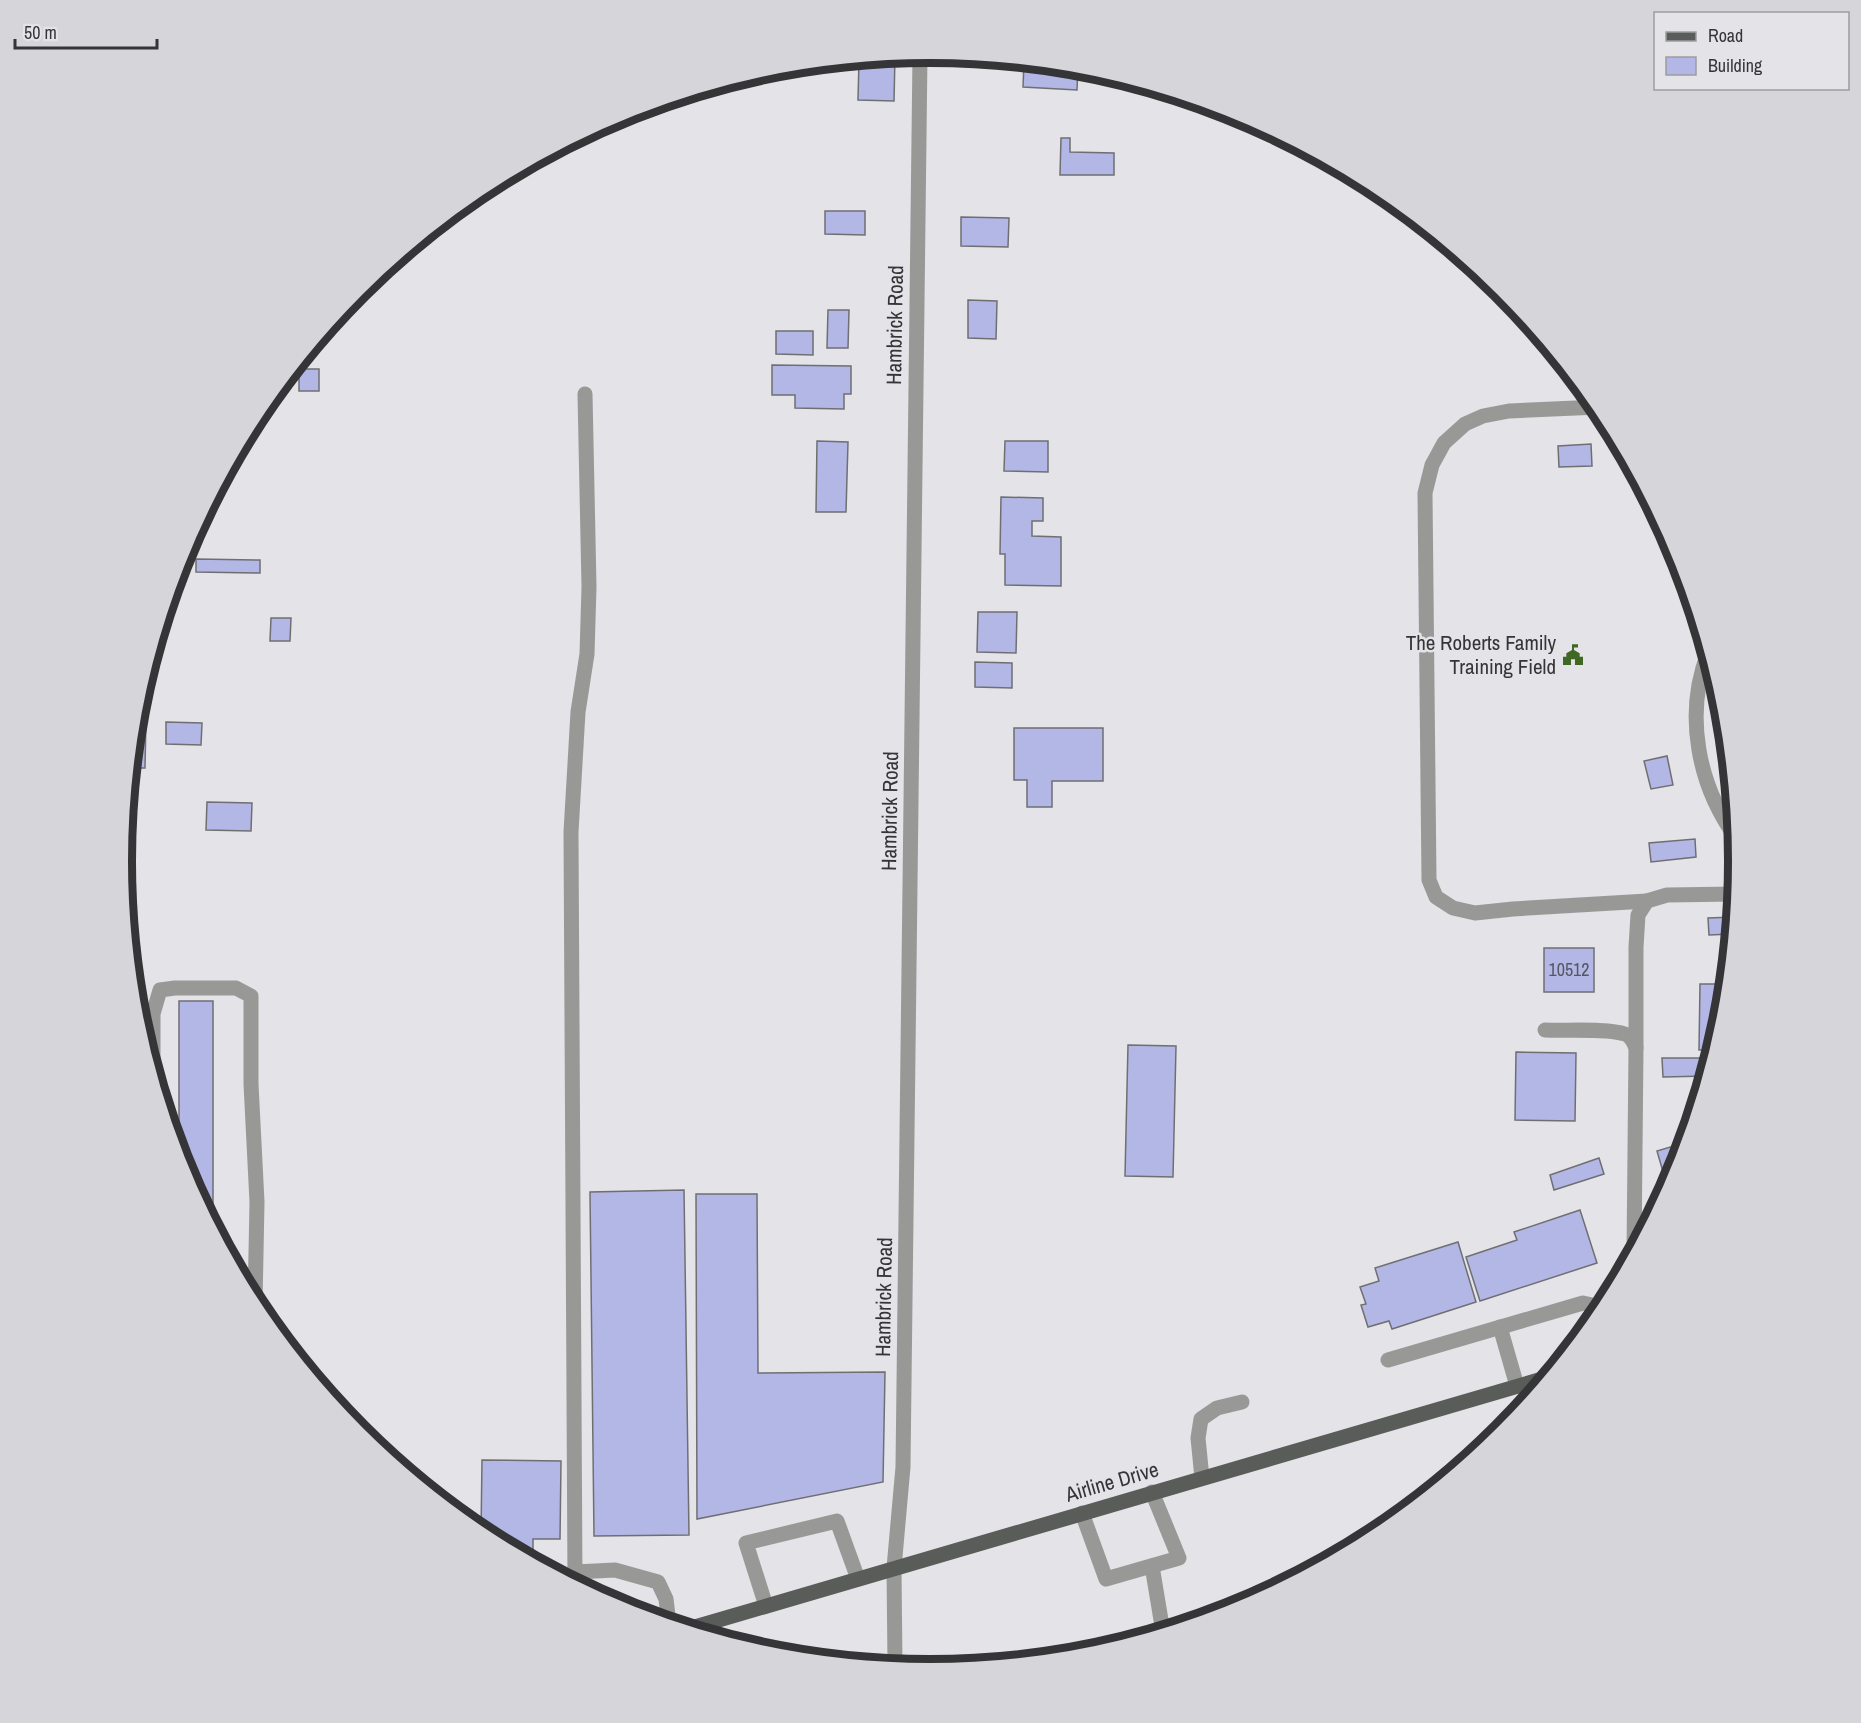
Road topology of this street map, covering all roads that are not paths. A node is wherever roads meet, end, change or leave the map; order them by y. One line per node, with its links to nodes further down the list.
1 (920, 63): 23 (street, Hambrick Road)
2 (585, 394): 24 (street)
3 (1587, 408): 7 (street)
4 (1704, 664): 5 (street)
5 (1728, 827)
6 (1728, 894): 7 (street)
7 (1647, 901): 10 (street)
8 (1545, 1030): 10 (street)
9 (153, 1042): 12 (street)
10 (1636, 1048): 11 (street)
11 (1634, 1239)
12 (255, 1287)
13 (1593, 1306): 14 (street)
14 (1500, 1327): 15 (street); 17 (street)
15 (1388, 1360)
16 (1537, 1380): 17 (main road, Airline Drive)
17 (1517, 1386): 19 (main road, Airline Drive)
18 (1242, 1402): 19 (street)
19 (1202, 1478): 20 (main road, Airline Drive)
20 (1152, 1492): 21 (main road, Airline Drive); 22 (street)
21 (1082, 1513): 22 (street); 23 (main road, Airline Drive)
22 (1152, 1566): 30 (street)
23 (894, 1568): 26 (main road, Airline Drive); 31 (street, Hambrick Road)
24 (575, 1577)
25 (576, 1578): 28 (street)
26 (858, 1579): 27 (main road, Airline Drive); 27 (street)
27 (766, 1606): 29 (main road, Airline Drive)
28 (668, 1616)
29 (699, 1626)
30 (1162, 1626)
31 (895, 1659)

